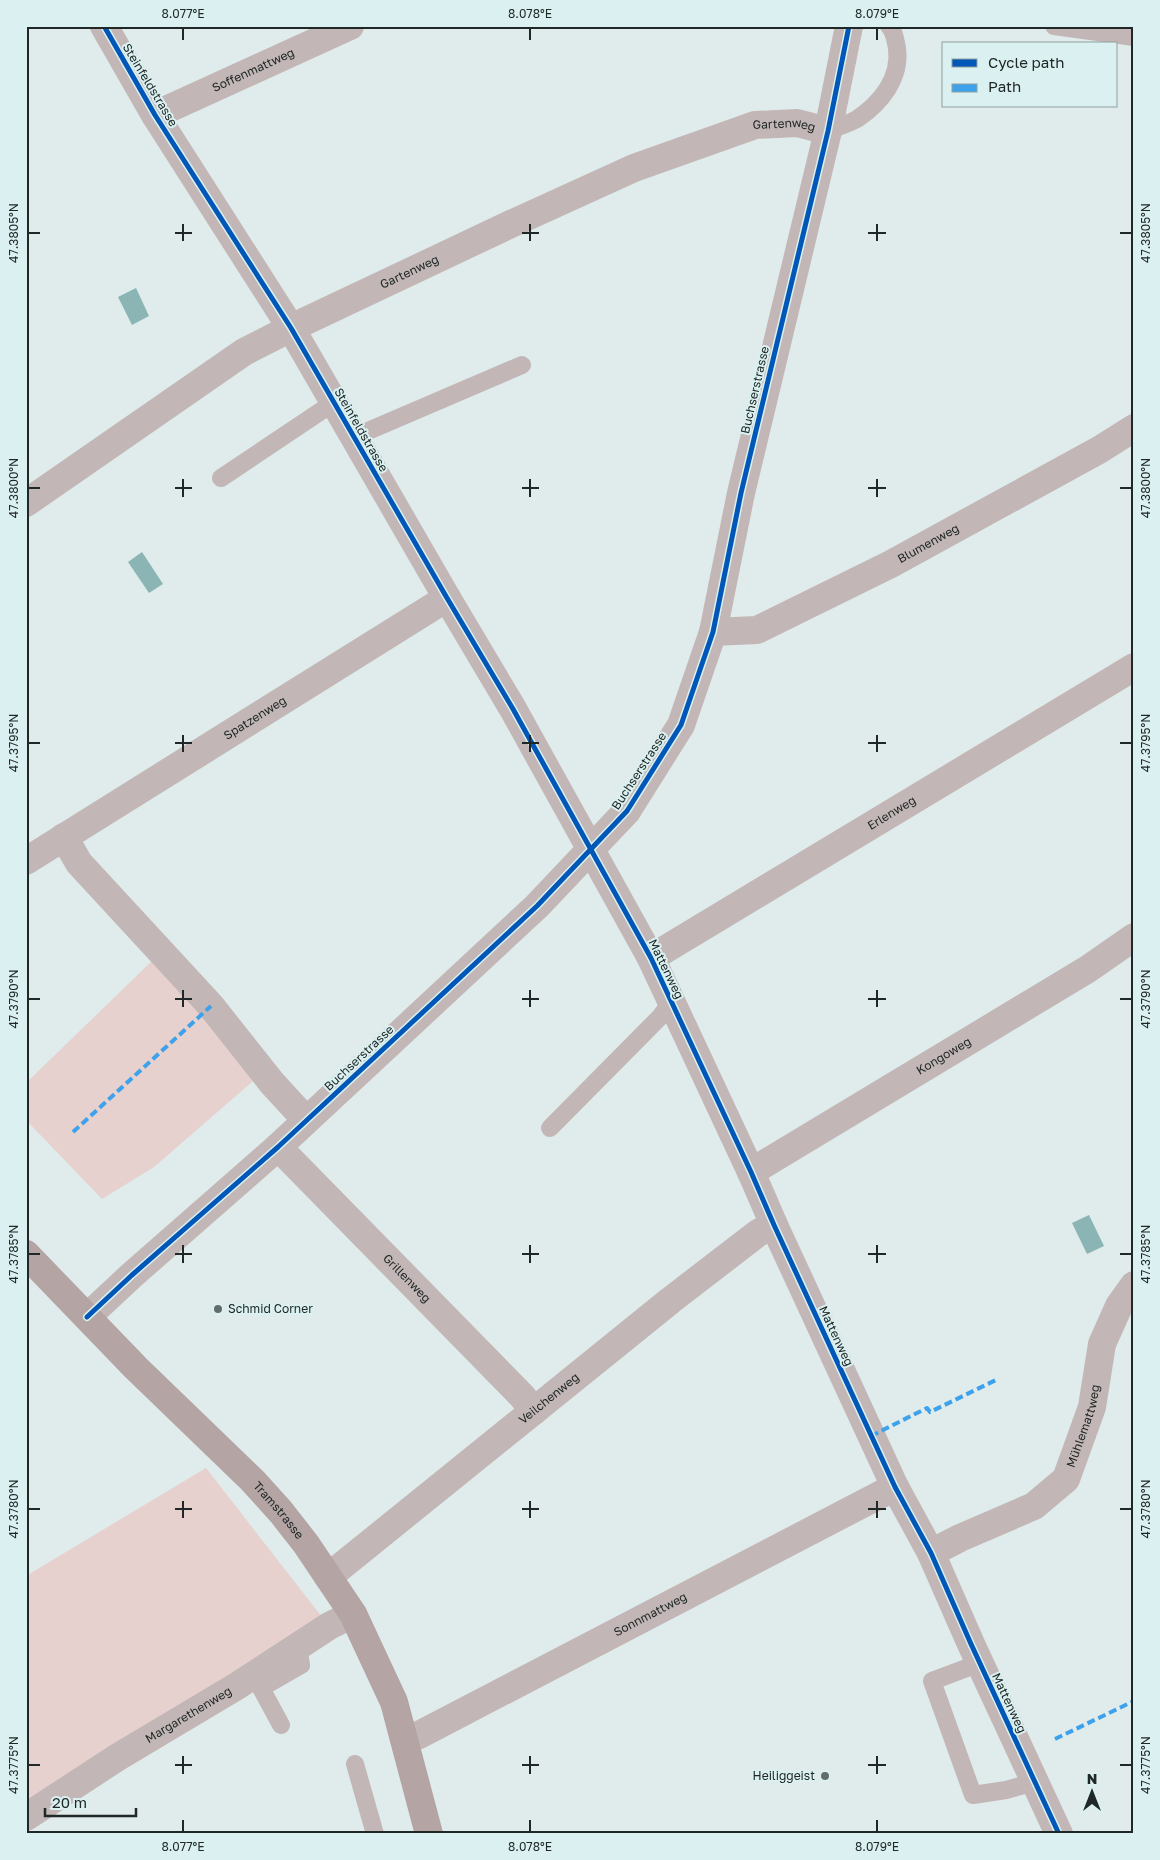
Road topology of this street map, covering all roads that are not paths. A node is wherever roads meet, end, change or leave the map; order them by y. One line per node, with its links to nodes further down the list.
1 (104, 26): 7 (street, Steinfeldstrasse)
2 (350, 26): 7 (street, Soffenmattweg)
3 (849, 26): 8 (street, Buchserstrasse)
4 (889, 26): 8 (lane)
5 (1054, 26): 6 (lane)
6 (1134, 37)
7 (155, 115): 9 (street, Steinfeldstrasse)
8 (828, 130): 9 (street, Gartenweg); 17 (street, Buchserstrasse)
9 (291, 328): 11 (street, Steinfeldstrasse); 15 (street, Gartenweg)
10 (522, 365): 13 (lane)
11 (333, 403): 13 (street, Steinfeldstrasse); 14 (lane)
12 (1134, 428): 17 (street, Blumenweg)
13 (354, 437): 16 (street, Steinfeldstrasse)
14 (220, 478)
15 (26, 504)
16 (447, 598): 19 (street, Spatzenweg); 20 (street, Steinfeldstrasse)
17 (714, 632): 20 (street, Buchserstrasse)
18 (1134, 667): 23 (street, Erlenweg)
19 (64, 837): 21 (street, Spatzenweg); 25 (street)
20 (592, 850): 23 (street, Mattenweg); 25 (street, Buchserstrasse)
21 (26, 861)
22 (1134, 937): 28 (street, Kongoweg)
23 (651, 958): 24 (street, Mattenweg)
24 (672, 1002): 26 (lane); 28 (street, Mattenweg)
25 (306, 1120): 27 (street, Buchserstrasse)
26 (550, 1128)
27 (278, 1147): 32 (street, Buchserstrasse); 33 (street, Grillenweg)
28 (751, 1172): 29 (street, Mattenweg)
29 (774, 1226): 33 (street, Veilchenweg); 34 (street, Mattenweg)
30 (27, 1256): 32 (main road, Tramstrasse)
31 (1134, 1285): 35 (street, Mühlemattweg)
32 (87, 1317): 36 (main road, Tramstrasse)
33 (534, 1411): 36 (street, Veilchenweg)
34 (895, 1488): 35 (street, Mattenweg); 41 (street, Sonnmattweg)
35 (931, 1553): 39 (street, Mattenweg)
36 (328, 1577): 37 (main road, Tramstrasse)
37 (353, 1614): 38 (street, Margarethenweg); 41 (main road, Tramstrasse)
38 (298, 1646): 40 (lane); 44 (street, Margarethenweg)
39 (980, 1663): 43 (street, Mattenweg); 43 (lane)
40 (281, 1725)
41 (404, 1737): 46 (main road, Tramstrasse)
42 (356, 1764): 45 (lane)
43 (1035, 1782): 47 (street, Mattenweg)
44 (26, 1817)
45 (375, 1834)
46 (429, 1834)
47 (1059, 1834)

